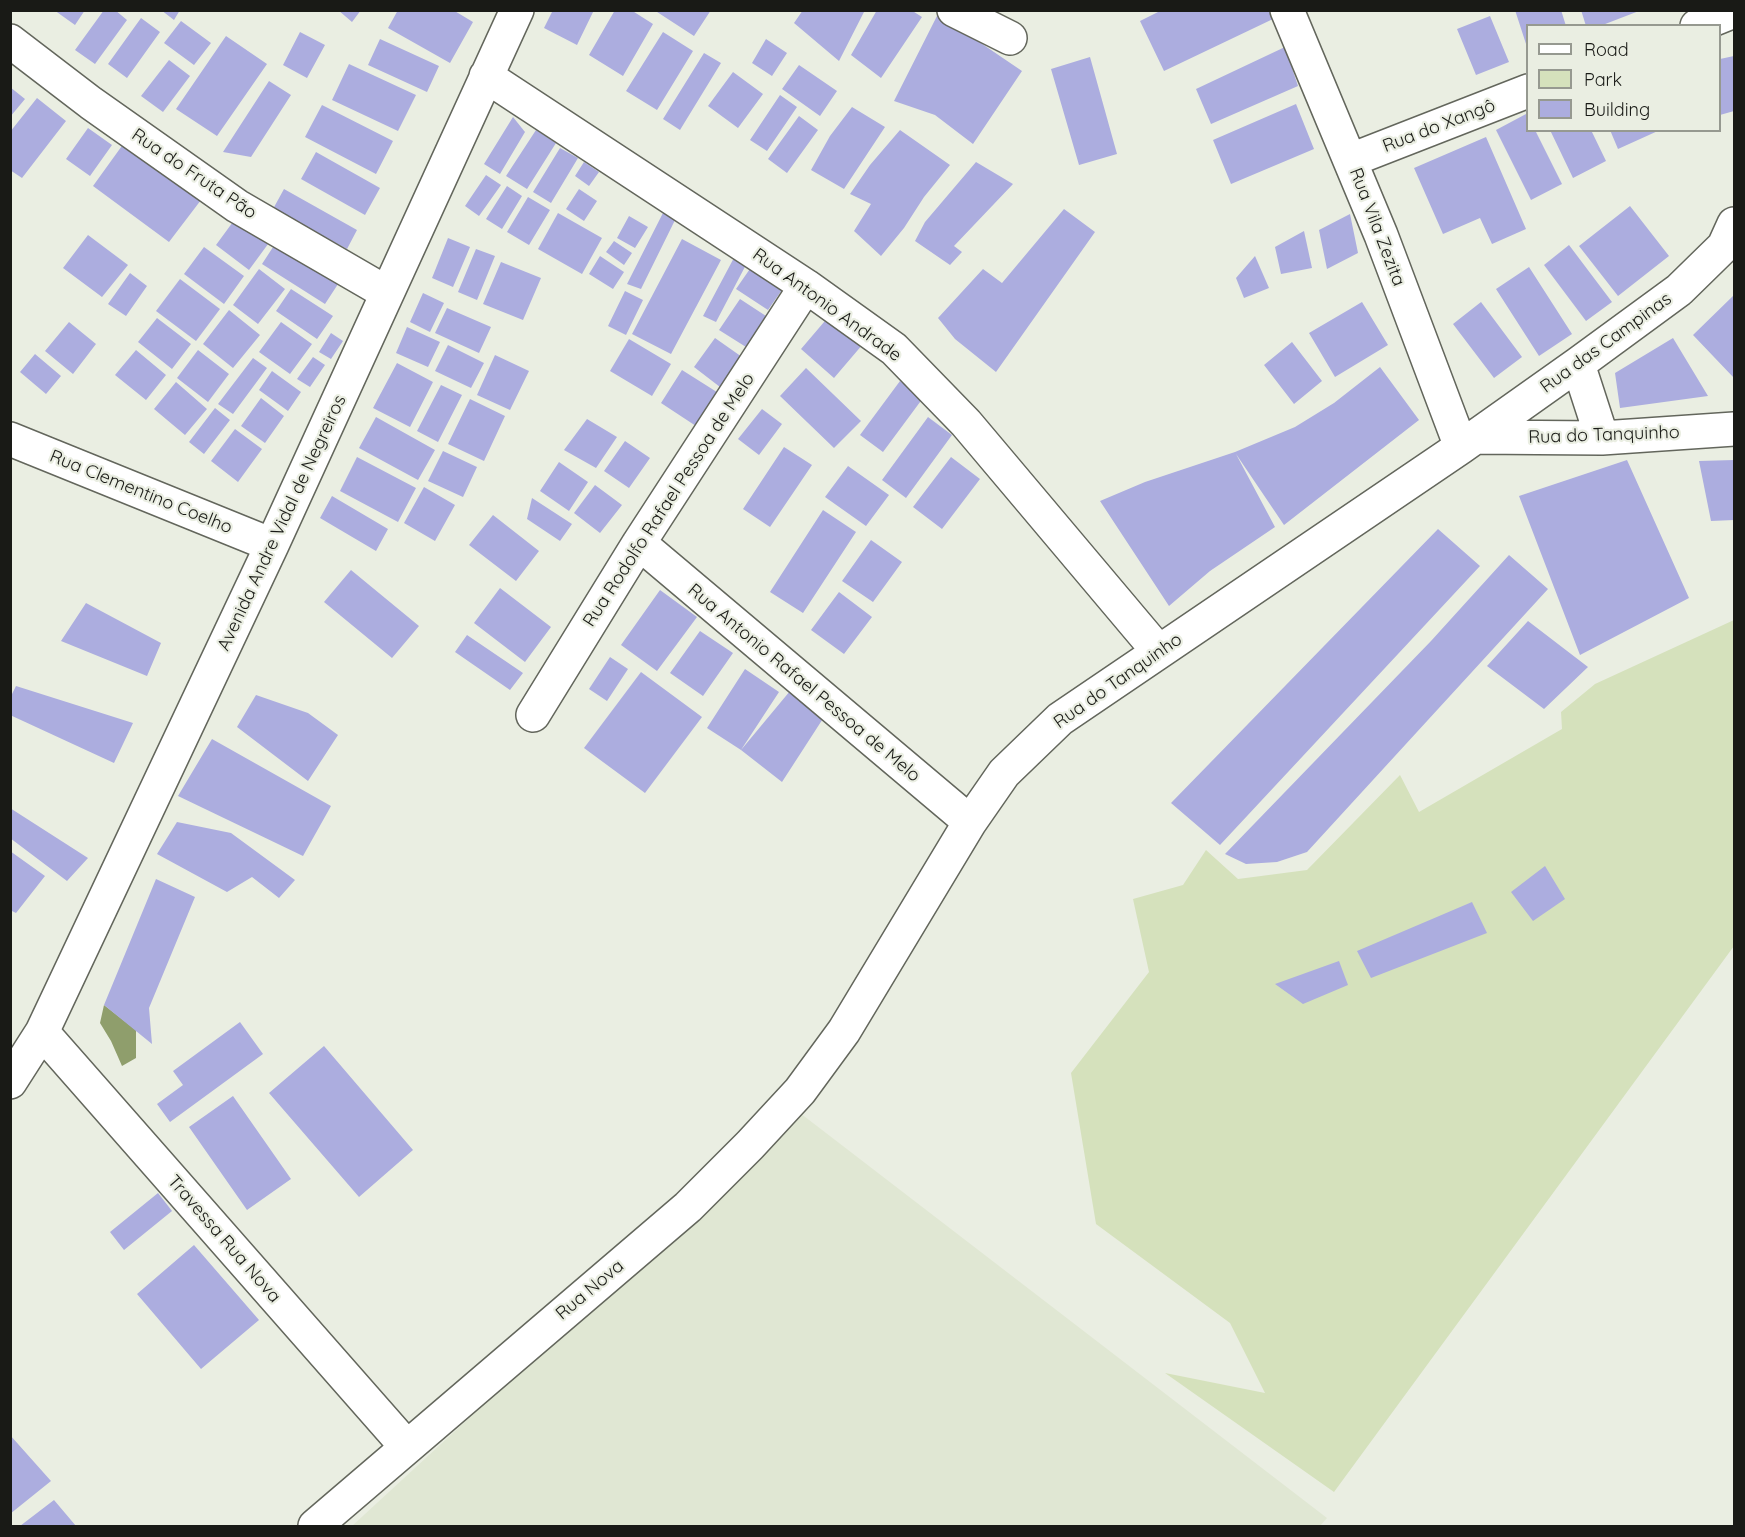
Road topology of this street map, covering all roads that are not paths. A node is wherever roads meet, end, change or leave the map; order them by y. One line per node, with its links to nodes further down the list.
1 (517, 10): 8 (street, Avenida Andre Vidal de Negreiros)
2 (954, 10): 6 (street)
3 (1287, 10): 10 (street, Rua Vila Zezita)
4 (1734, 11): 5 (street)
5 (1702, 24)
6 (1010, 38)
7 (10, 40): 13 (street, Rua do Fruta Pão)
8 (486, 76): 12 (street, Rua Antonio Andrade); 13 (street, Avenida Andre Vidal de Negreiros)
9 (1526, 92): 10 (street, Rua do Xangô)
10 (1351, 160): 18 (street, Rua Vila Zezita)
11 (1731, 238): 14 (street, Rua das Campinas)
12 (806, 286): 19 (street, Rua Rodolfo Rafael Pessoa de Melo); 21 (street, Rua Antonio Andrade)
13 (387, 293): 20 (street, Avenida Andre Vidal de Negreiros)
14 (1578, 364): 16 (street); 18 (street, Rua das Campinas)
15 (1734, 429): 16 (street, Rua do Tanquinho)
16 (1602, 438): 18 (street, Rua do Tanquinho)
17 (10, 439): 20 (street, Rua Clementino Coelho)
18 (1467, 442): 21 (street, Rua do Tanquinho)
19 (639, 543): 22 (street, Rua Rodolfo Rafael Pessoa de Melo); 23 (street, Rua Antonio Rafael Pessoa de Melo)
20 (272, 545): 25 (street, Avenida Andre Vidal de Negreiros)
21 (1159, 652): 23 (street, Rua do Tanquinho)
22 (533, 715)
23 (970, 822): 24 (street, Rua do Tanquinho)
24 (844, 1031): 27 (street, Rua Nova)
25 (42, 1032): 26 (street, Avenida Andre Vidal de Negreiros); 27 (street, Travessa Rua Nova)
26 (10, 1082)
27 (406, 1446): 28 (street, Rua Nova)
28 (315, 1527)

